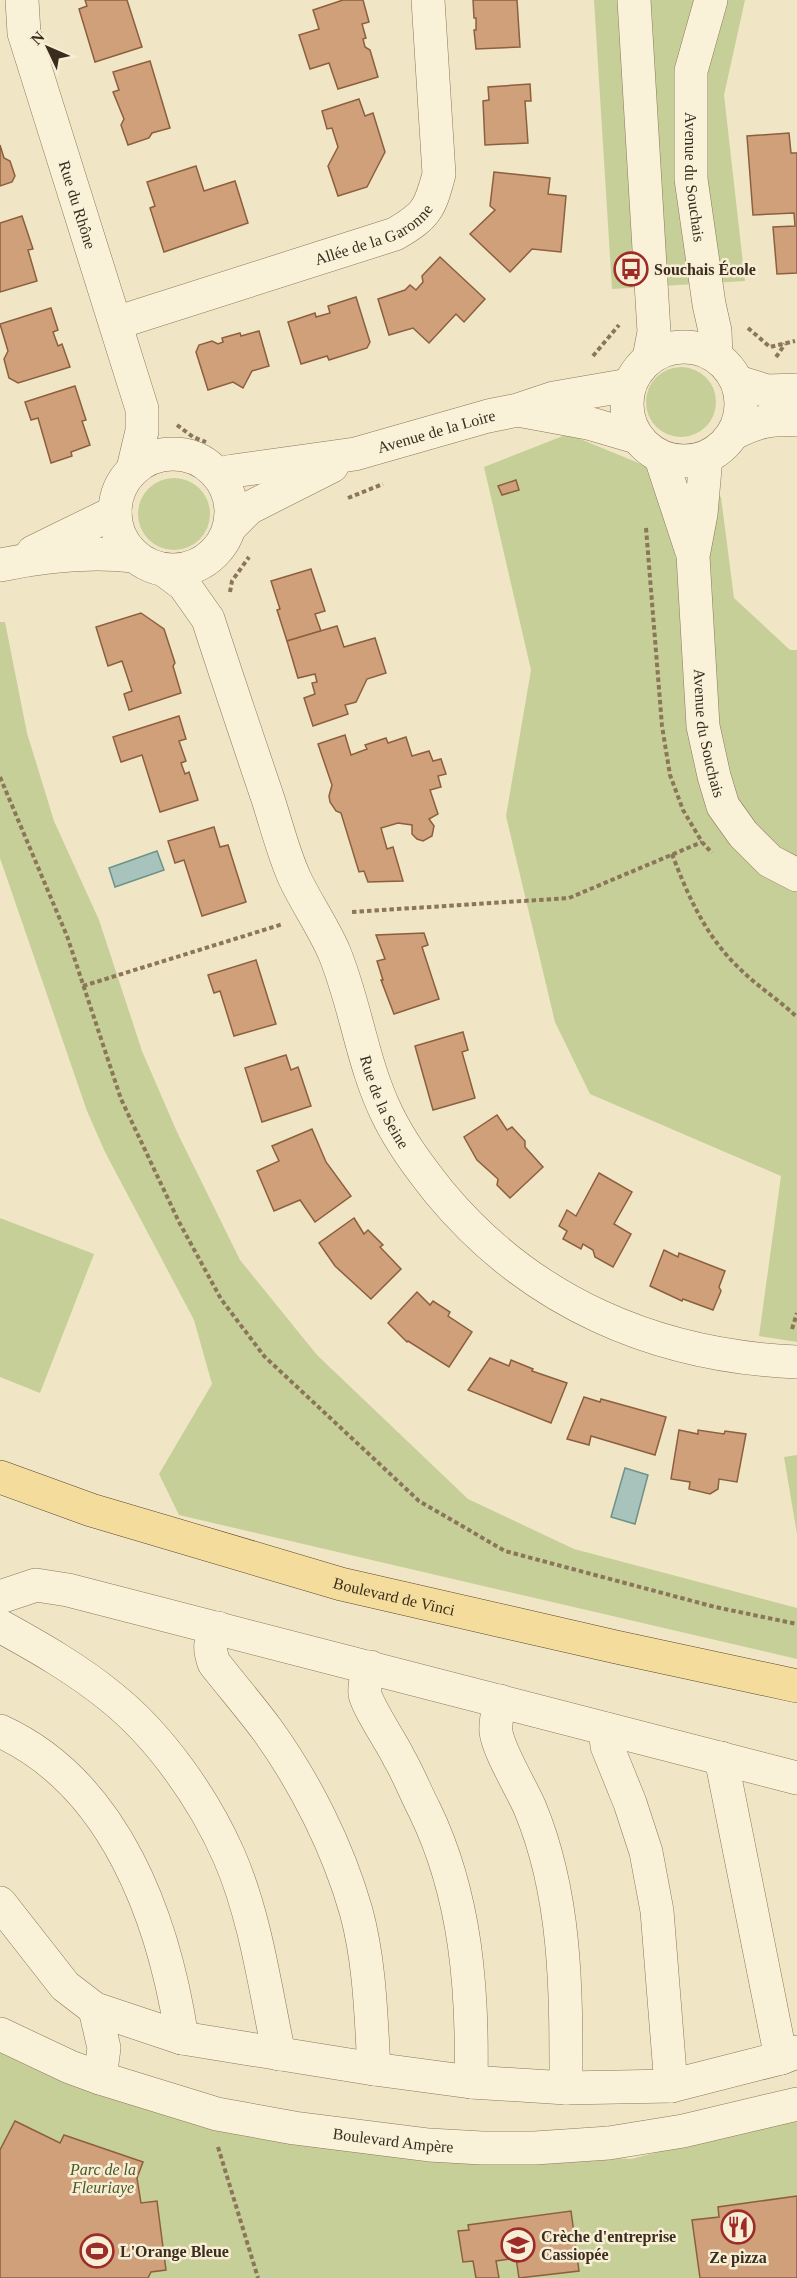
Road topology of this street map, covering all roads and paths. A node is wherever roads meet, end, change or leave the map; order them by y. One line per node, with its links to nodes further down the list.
1 (22, 0): 6 (street, Rue du Rhône)
2 (428, 0): 6 (street, Allée de la Garonne)
3 (634, 0): 9 (street)
4 (711, 0): 8 (street, Avenue du Souchais)
5 (741, 322): 7 (path)
6 (116, 323): 13 (street, Rue du Rhône)
7 (795, 341)
8 (716, 356): 9 (street); 10 (street)
9 (649, 358): 11 (street)
10 (738, 382): 12 (street); 17 (street)
11 (629, 385): 14 (street, Avenue de la Loire); 18 (street)
12 (797, 390)
13 (142, 409): 19 (street, Rue du Rhône); 23 (street, Rue du Rhône)
14 (518, 410): 18 (street, Avenue de la Loire); 20 (street, Avenue de la Loire)
15 (797, 420): 17 (street)
16 (174, 422): 19 (path)
17 (734, 433): 21 (street)
18 (636, 437): 22 (street)
19 (195, 448): 23 (street); 24 (street)
20 (355, 454): 24 (street, Avenue de la Loire); 28 (street, Avenue de la Loire)
21 (705, 457): 22 (street); 30 (street, Avenue du Souchais)
22 (661, 458): 30 (street, Avenue du Souchais)
23 (133, 469): 27 (street)
24 (219, 474): 28 (street)
25 (392, 480): 26 (path)
26 (338, 502)
27 (115, 512): 29 (street); 32 (street)
28 (230, 527): 31 (street)
29 (134, 556): 32 (street); 33 (street)
30 (693, 556): 38 (street, Avenue du Souchais)
31 (208, 559): 33 (street); 34 (street, Rue de la Seine)
32 (5, 564)
33 (164, 570): 34 (street, Rue de la Seine)
34 (208, 619): 39 (street, Rue de la Seine)
35 (0, 777): 40 (path)
36 (702, 842): 37 (path)
37 (672, 854): 39 (path); 41 (path)
38 (797, 875)
39 (315, 914): 40 (path); 42 (street, Rue de la Seine)
40 (83, 986): 45 (path)
41 (797, 1017)
42 (797, 1362)
43 (0, 1477): 49 (main road, Boulevard de Vinci)
44 (0, 1597): 47 (street)
45 (797, 1624)
46 (0, 1626): 59 (street)
47 (218, 1628): 48 (street); 61 (street)
48 (370, 1667): 50 (street); 63 (street)
49 (797, 1686)
50 (500, 1701): 51 (street); 65 (street)
51 (605, 1729): 53 (street); 64 (street)
52 (0, 1731): 58 (street)
53 (721, 1758): 54 (street); 60 (street)
54 (797, 1778)
55 (0, 1903): 56 (street)
56 (95, 2009): 58 (street); 62 (street)
57 (0, 2034): 62 (street, Boulevard Ampère)
58 (182, 2038): 59 (street)
59 (279, 2054): 61 (street)
60 (789, 2055): 64 (street)
61 (374, 2069): 63 (street)
62 (100, 2078): 67 (street, Boulevard Ampère)
63 (471, 2082): 65 (street)
64 (671, 2085): 65 (street)
65 (566, 2088)
66 (797, 2104): 67 (street, Boulevard Ampère)
67 (217, 2114): 68 (path)
68 (258, 2278)

